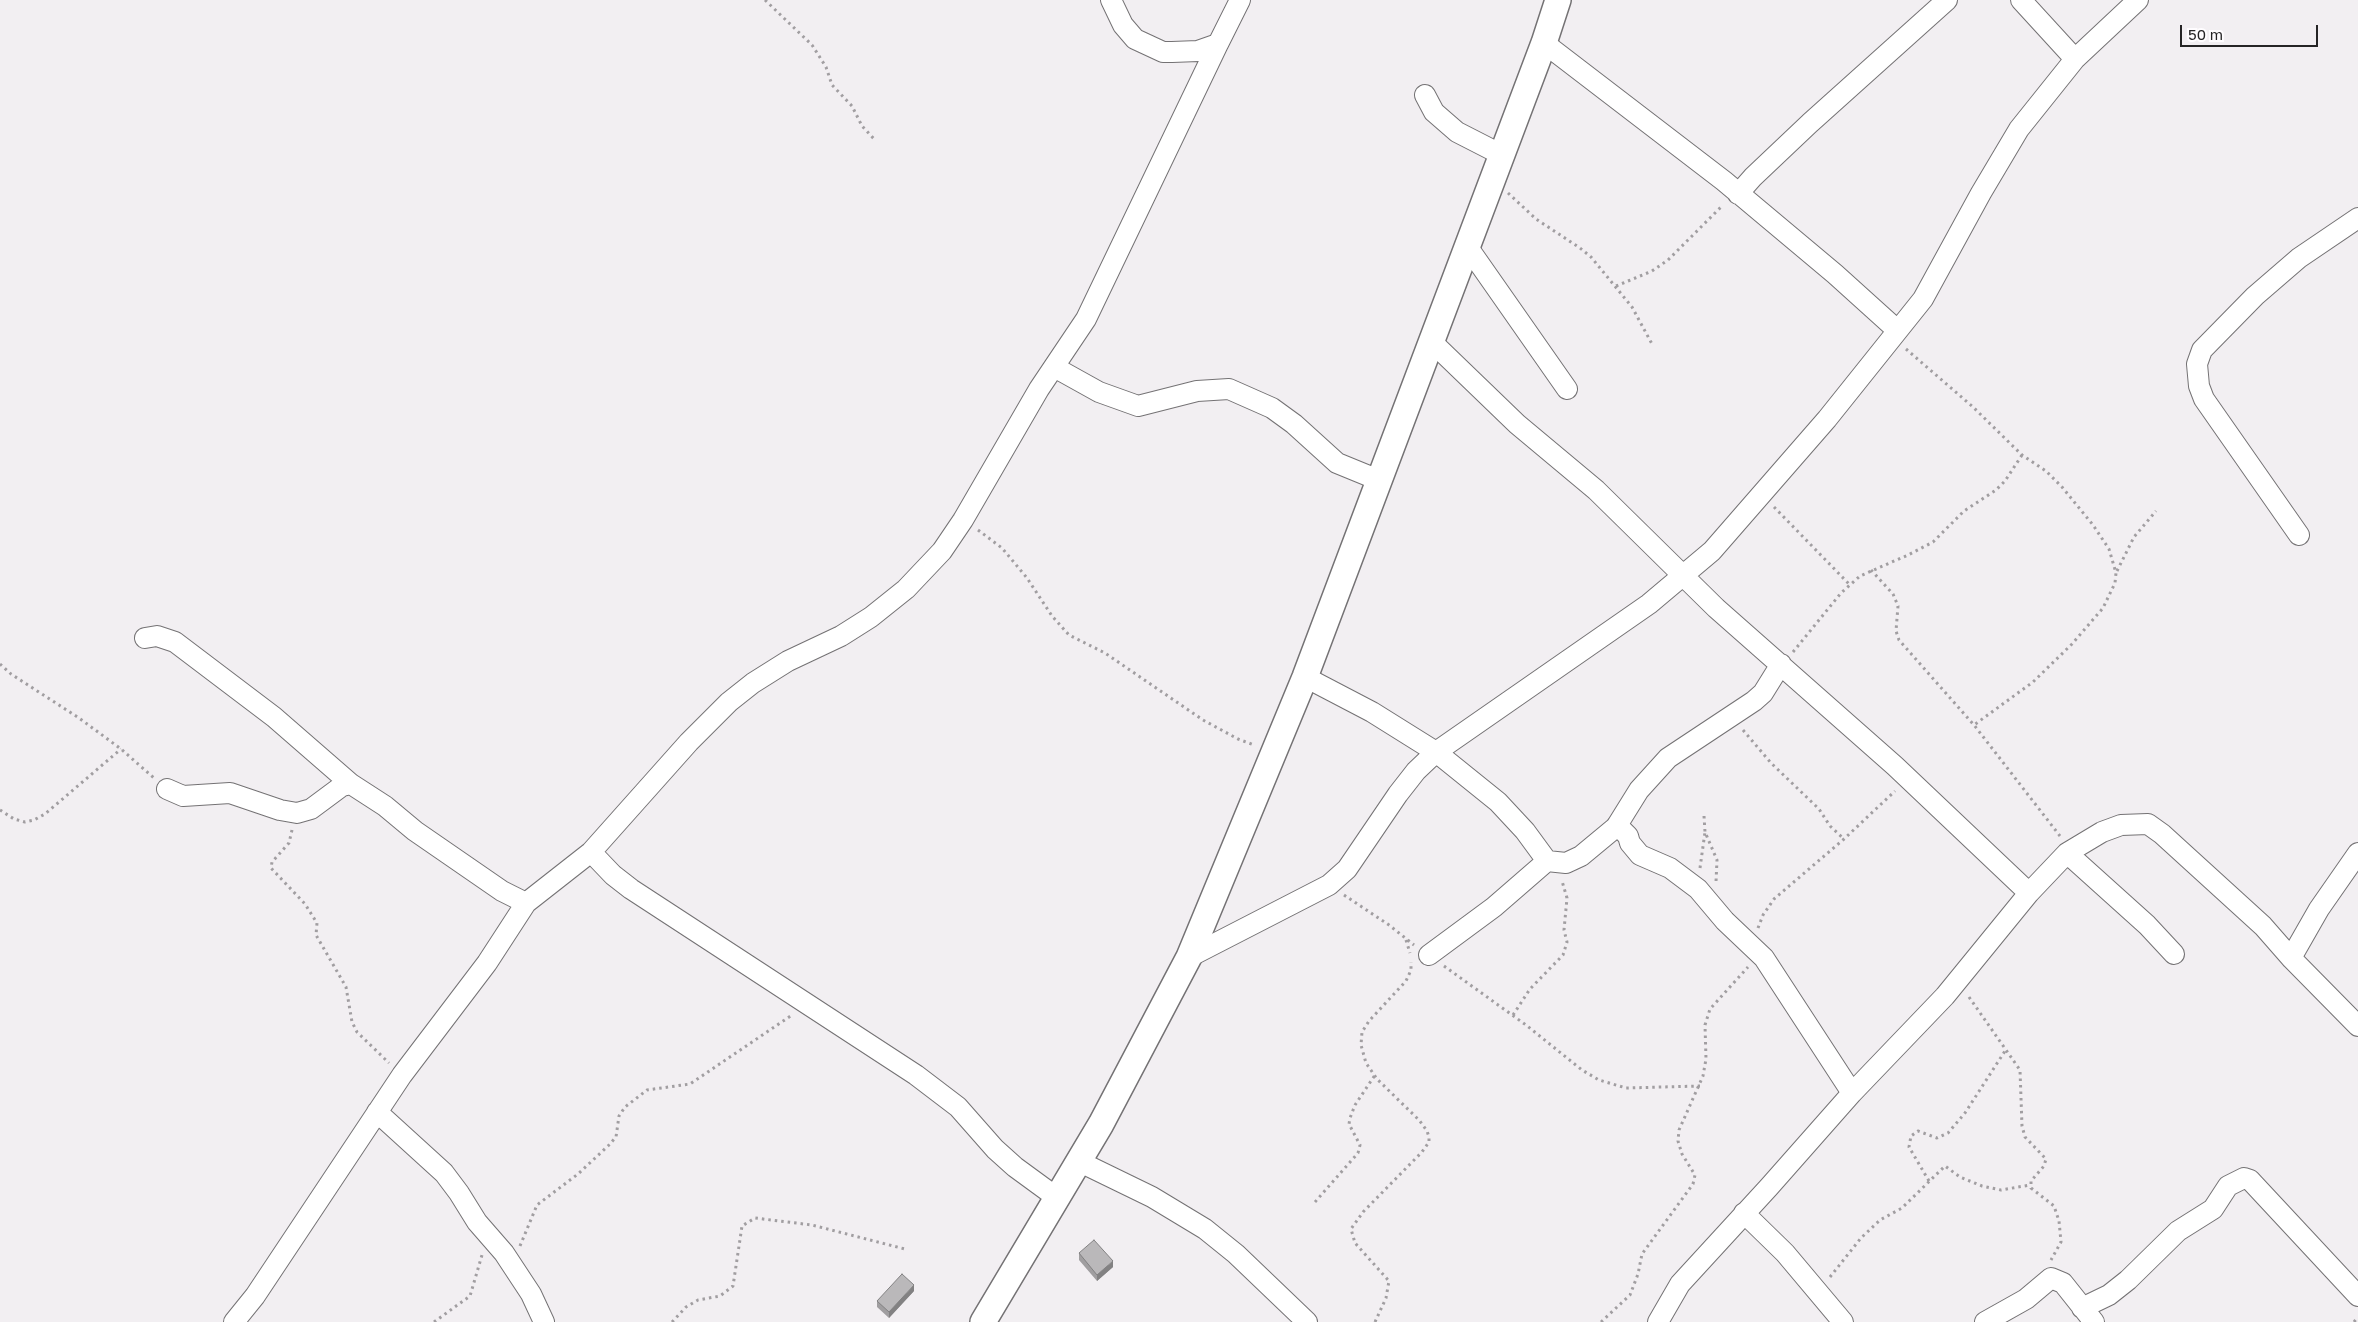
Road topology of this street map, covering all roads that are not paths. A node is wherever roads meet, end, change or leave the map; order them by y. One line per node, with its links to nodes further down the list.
1 (1111, 0): 8 (street)
2 (1240, 0): 8 (street)
3 (1558, 0): 7 (street)
4 (1946, 0): 12 (street)
5 (2021, 0): 9 (street)
6 (2138, 0): 9 (street)
7 (1544, 43): 11 (street); 12 (street)
8 (1218, 44): 17 (street)
9 (2075, 59): 15 (street)
10 (1425, 95): 11 (street)
11 (1502, 154): 14 (street)
12 (1737, 193): 15 (street)
13 (2358, 218): 20 (street)
14 (1467, 246): 16 (street); 18 (street)
15 (1894, 333): 21 (street)
16 (1432, 342): 19 (street); 21 (street)
17 (1054, 367): 19 (street); 29 (street)
18 (1567, 389)
19 (1381, 481): 24 (street)
20 (2299, 535)
21 (1685, 576): 23 (street); 25 (street)
22 (145, 638): 26 (street)
23 (1782, 665): 28 (street); 33 (street)
24 (1306, 676): 25 (street); 37 (street)
25 (1436, 752): 32 (street); 37 (street)
26 (350, 784): 27 (street); 34 (street)
27 (167, 789)
28 (1617, 825): 32 (street); 40 (street)
29 (591, 852): 34 (street); 43 (street)
30 (2069, 852): 33 (street); 35 (street); 38 (street)
31 (2358, 853): 38 (street)
32 (1551, 862): 36 (street)
33 (2029, 893): 40 (street)
34 (526, 903): 41 (street)
35 (2174, 954)
36 (1429, 956)
37 (1189, 957): 42 (street)
38 (2291, 958): 39 (street)
39 (2358, 1026)
40 (1852, 1093): 44 (street)
41 (377, 1112): 47 (street); 48 (street)
42 (1078, 1161): 43 (street); 50 (street)
43 (1056, 1196): 49 (street)
44 (1744, 1213): 51 (street); 52 (street)
45 (2358, 1296): 46 (street)
46 (2088, 1315): 53 (street)
47 (234, 1322)
48 (544, 1322)
49 (983, 1322)
50 (1306, 1322)
51 (1658, 1322)
52 (1843, 1322)
53 (1985, 1322)

